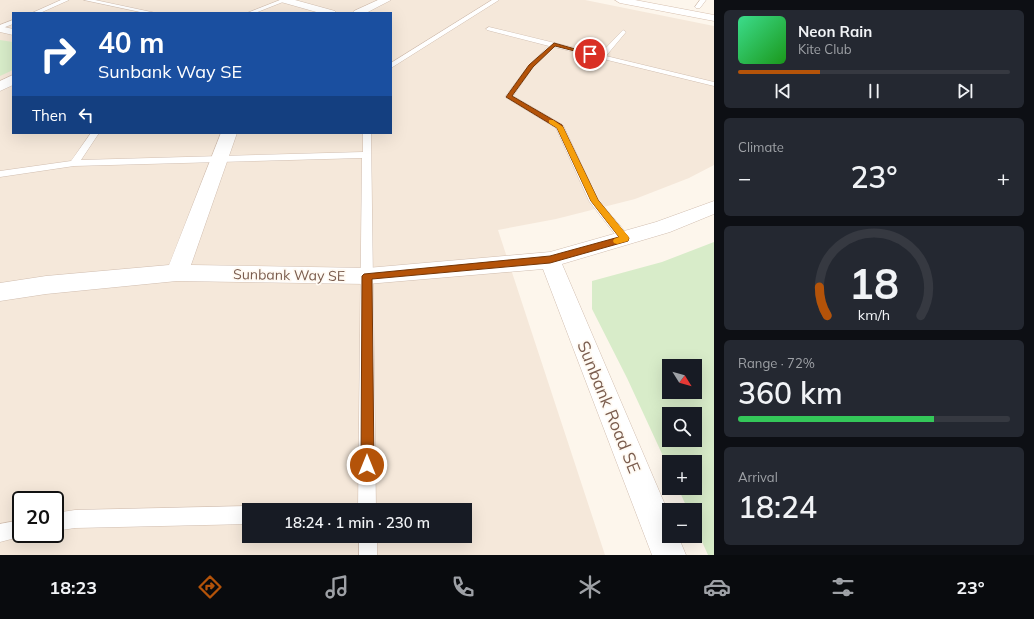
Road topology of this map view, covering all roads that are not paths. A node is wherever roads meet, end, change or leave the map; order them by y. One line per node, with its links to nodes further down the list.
1 (66, 0): 10 (lane)
2 (88, 0): 11 (lane)
3 (285, 0): 12 (lane); 13 (street)
4 (386, 0): 14 (street)
5 (496, 0): 23 (lane)
6 (620, 0): 15 (street)
7 (658, 0): 8 (street)
8 (700, 4): 9 (street)
9 (714, 10)
10 (37, 12)
11 (148, 12)
12 (253, 12)
13 (327, 12)
14 (360, 12)
15 (714, 18)
16 (12, 22): 17 (lane)
17 (0, 28): 19 (street)
18 (489, 29): 21 (lane)
19 (12, 32)
20 (623, 32): 22 (lane)
21 (554, 45): 22 (lane); 35 (lane)
22 (602, 56): 25 (lane)
23 (392, 65)
24 (12, 81): 26 (street)
25 (714, 84)
26 (0, 88)
27 (94, 134): 32 (lane)
28 (228, 134): 31 (street)
29 (367, 134): 30 (lane)
30 (367, 155): 31 (lane); 38 (lane)
31 (219, 158): 32 (lane); 37 (street)
32 (74, 163): 33 (lane)
33 (0, 174)
34 (714, 207): 35 (street, Sunbank Way SE)
35 (625, 238): 36 (street, Sunbank Way SE)
36 (550, 260): 38 (street, Sunbank Way SE); 47 (street, Sunbank Road SE)
37 (178, 273): 38 (street, Sunbank Way SE); 39 (street, Sunbank Way SE)
38 (367, 276): 40 (lane)
39 (0, 292)
40 (368, 503)
41 (242, 515): 42 (lane)
42 (64, 520)
43 (12, 531): 44 (lane)
44 (0, 533)
45 (368, 543): 46 (lane)
46 (368, 555)
47 (669, 555)

